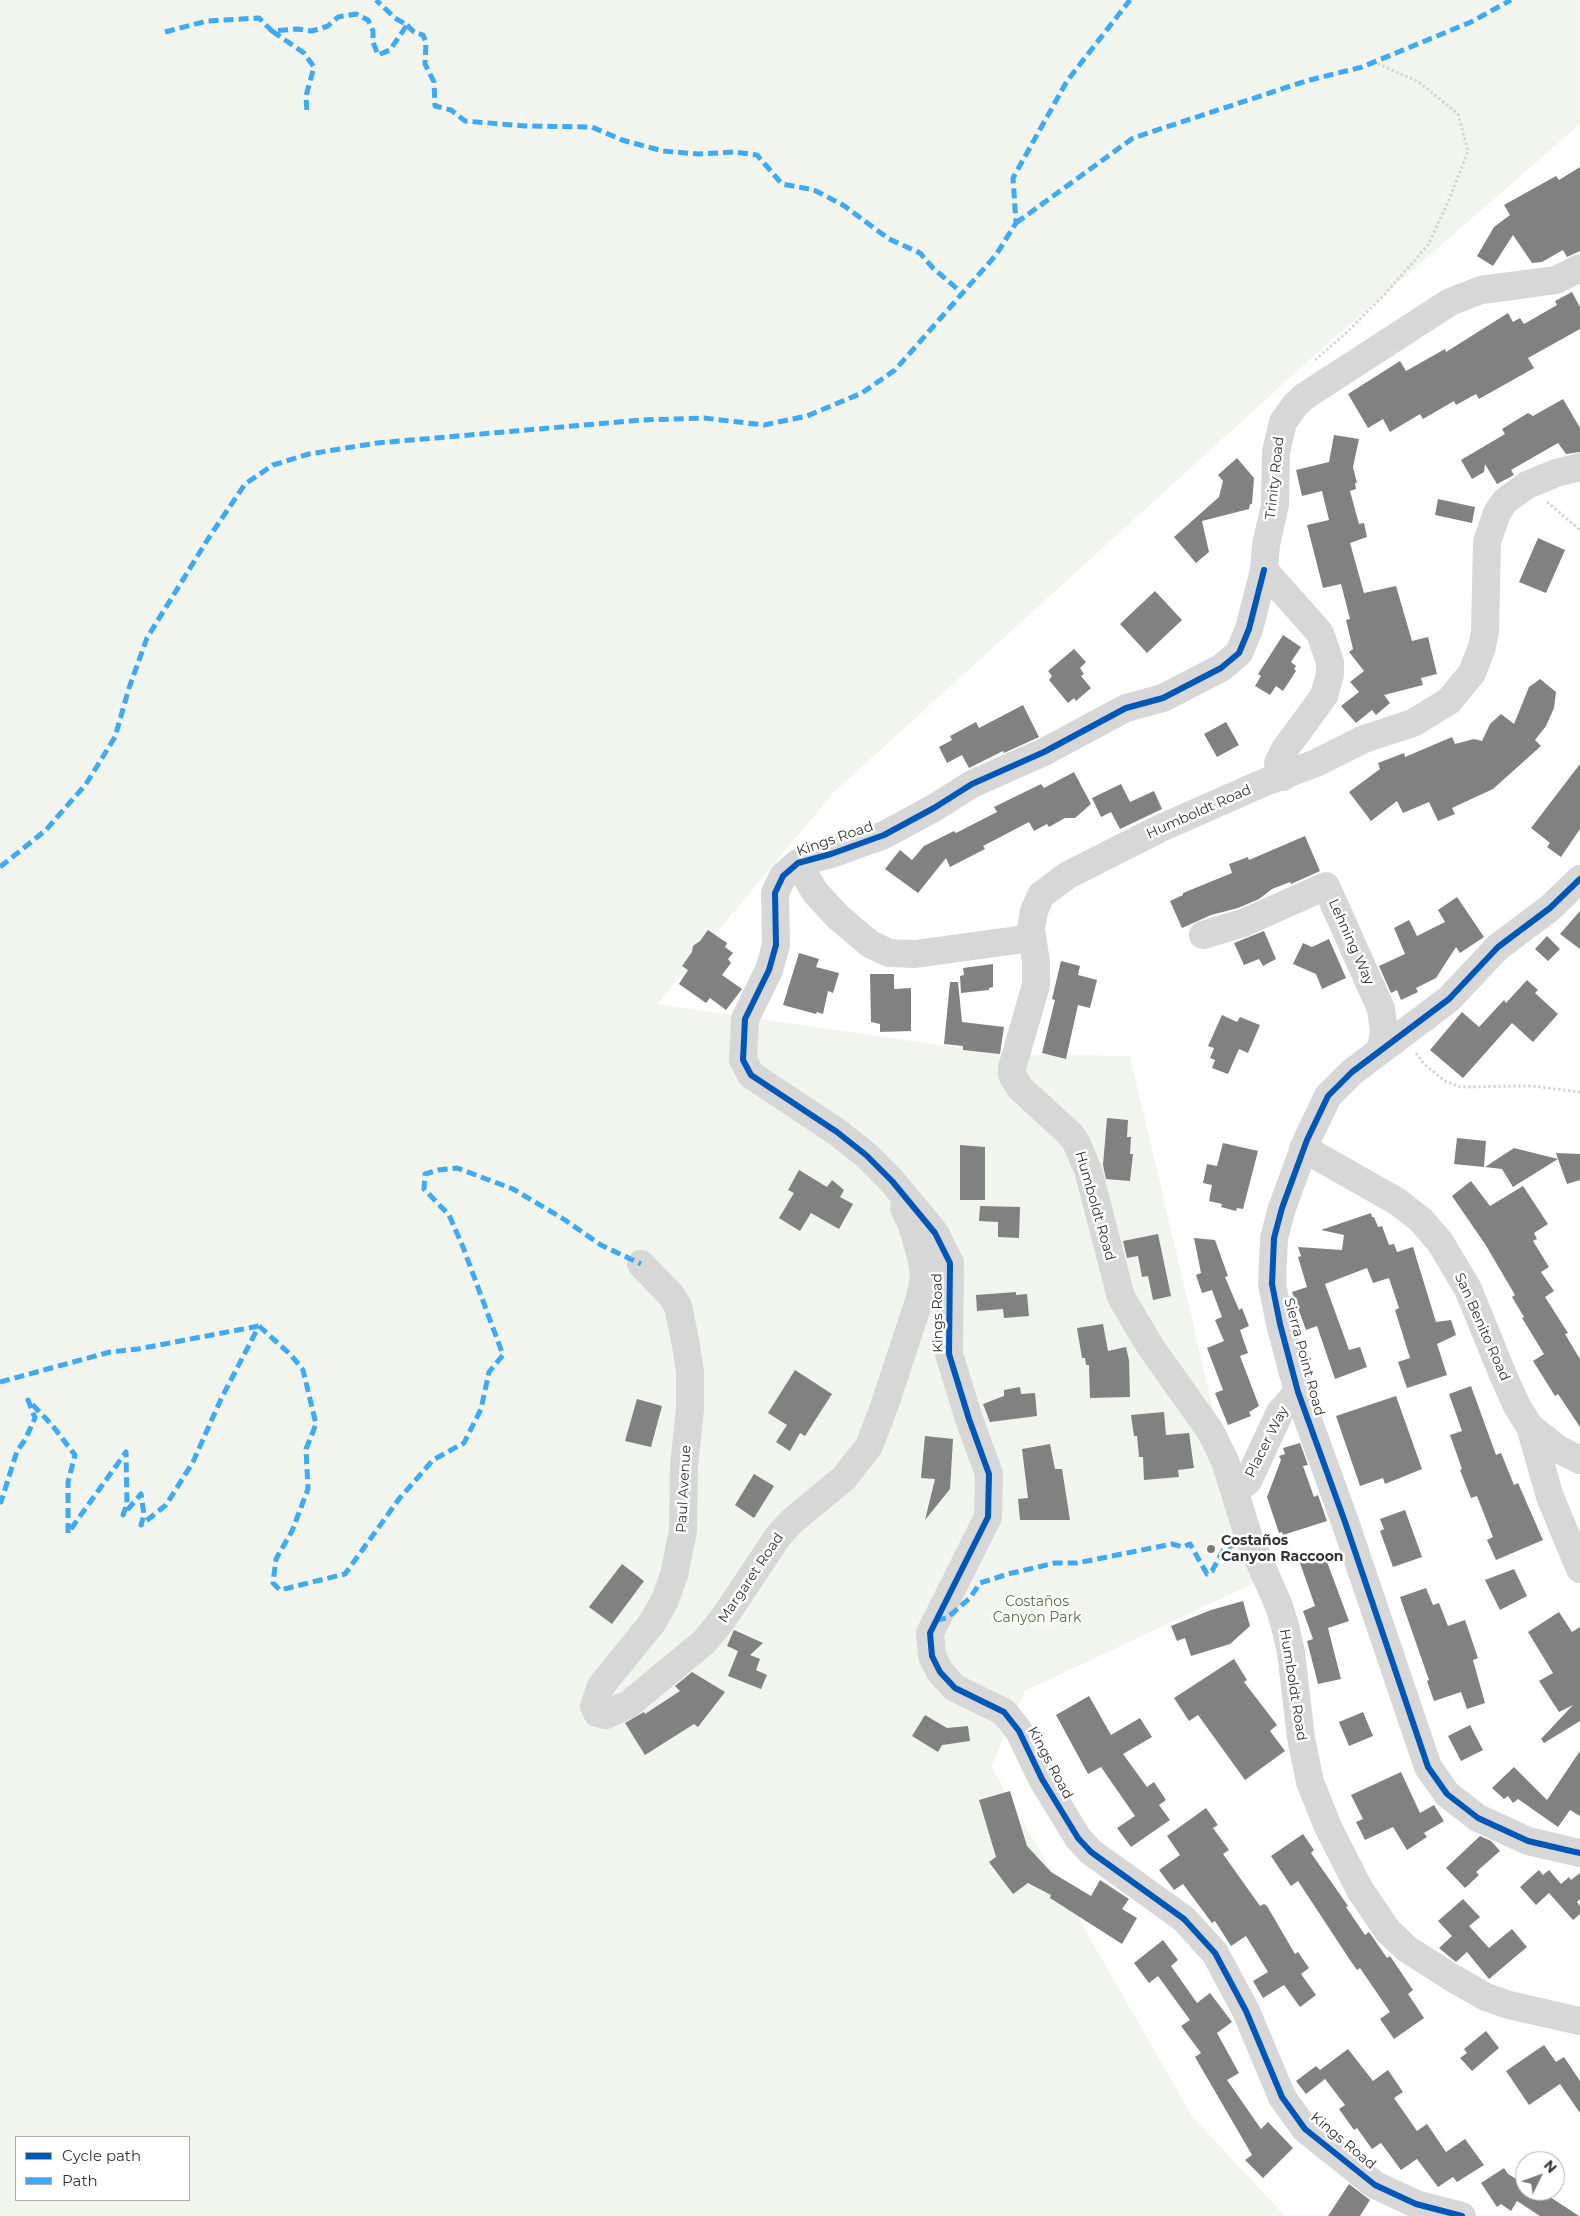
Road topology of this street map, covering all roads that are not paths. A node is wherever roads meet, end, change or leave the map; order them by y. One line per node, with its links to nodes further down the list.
1 (1580, 268): 3 (street, Trinity Road)
2 (1580, 467): 4 (street, Humboldt Road)
3 (1264, 570): 4 (street); 5 (street, Kings Road)
4 (1283, 777): 8 (street, Humboldt Road)
5 (798, 863): 8 (street); 12 (street, Kings Road)
6 (1580, 879): 10 (street, Sierra Point Road)
7 (1203, 935): 9 (street, Lehning Way)
8 (1032, 938): 17 (street, Humboldt Road)
9 (1381, 1009): 10 (street); 10 (street, Lehning Way)
10 (1401, 1034): 11 (street, Sierra Point Road)
11 (1303, 1148): 14 (street, Sierra Point Road); 15 (street, San Benito Road)
12 (892, 1181): 19 (street, Margaret Road); 22 (street, Kings Road)
13 (640, 1264): 19 (street, Paul Avenue)
14 (1298, 1392): 17 (street, Placer Way); 20 (street, Sierra Point Road)
15 (1530, 1426): 16 (street); 18 (street, San Benito Road)
16 (1580, 1460)
17 (1235, 1491): 21 (street, Humboldt Road)
18 (1580, 1569)
19 (594, 1706)
20 (1580, 1853)
21 (1580, 2021)
22 (1462, 2216)

